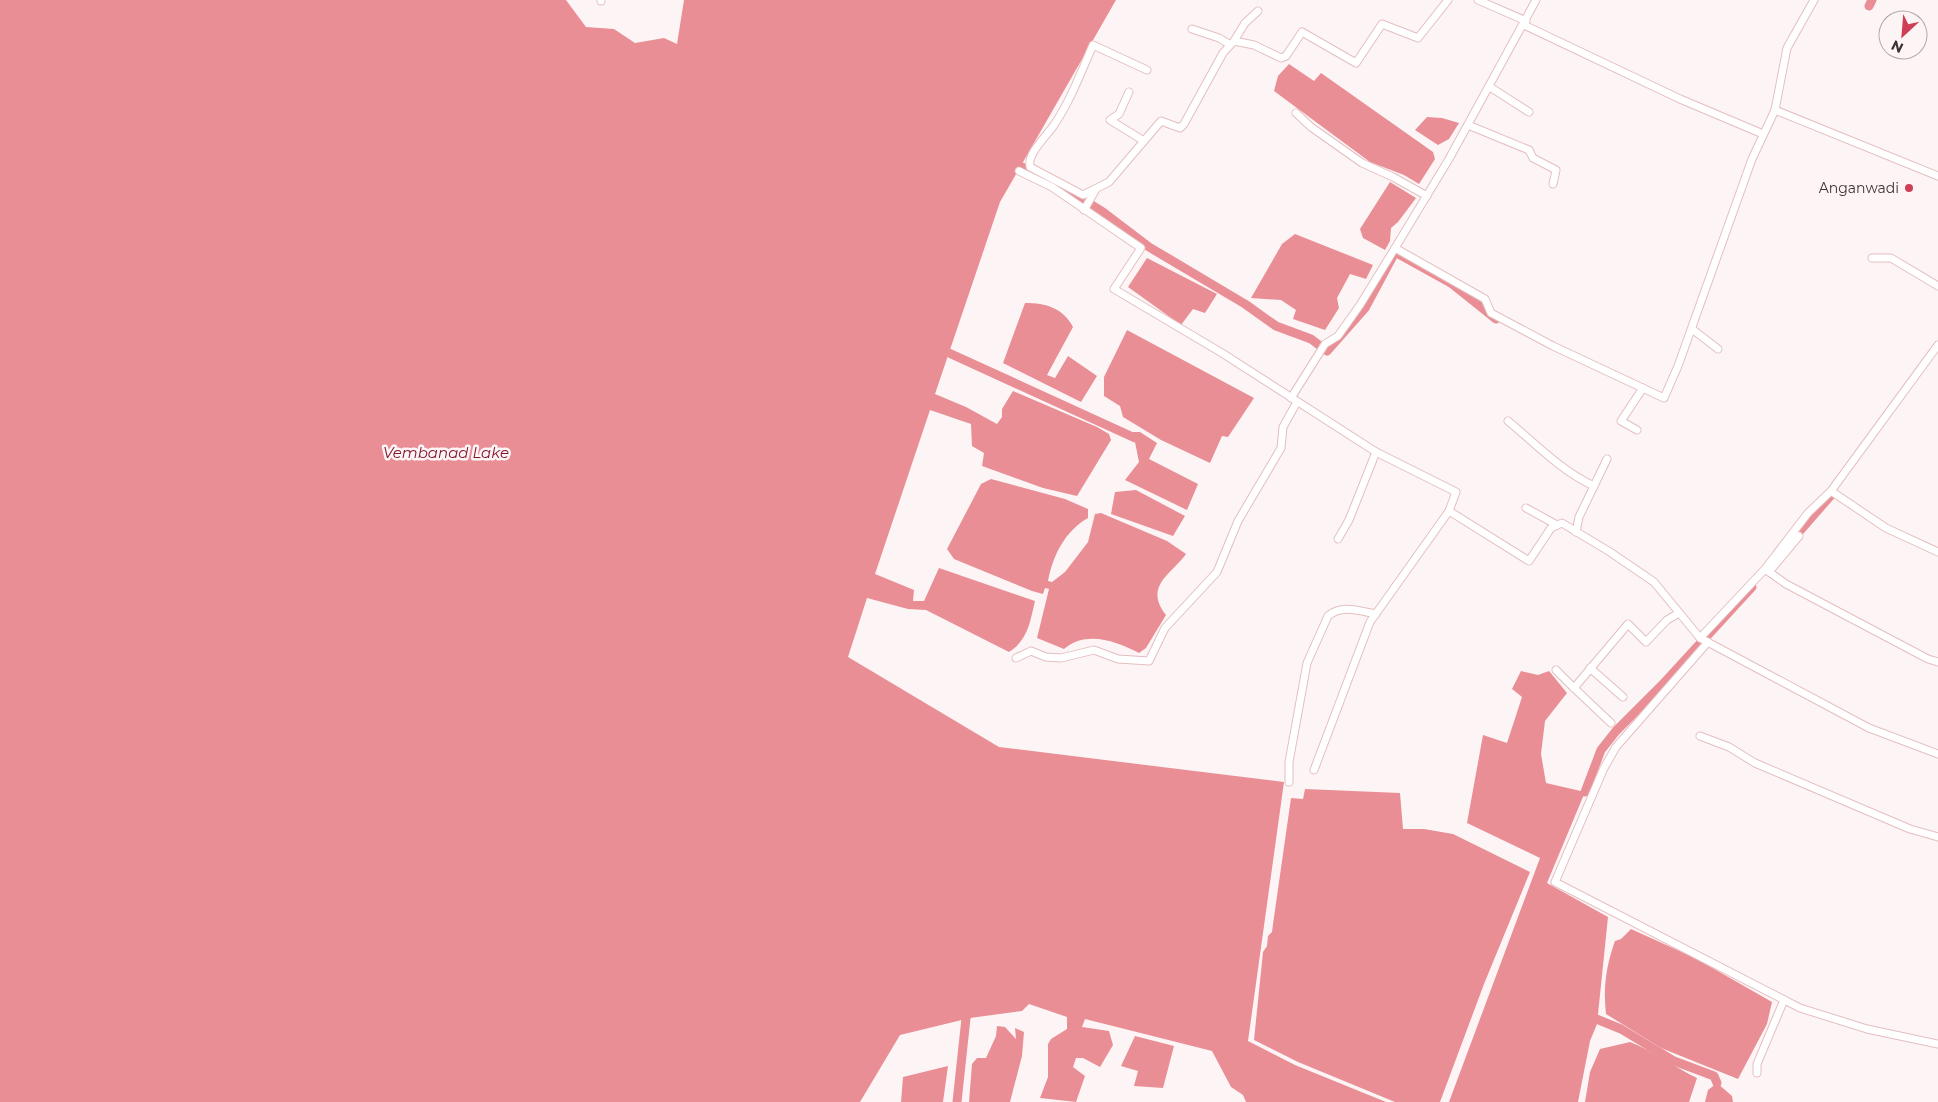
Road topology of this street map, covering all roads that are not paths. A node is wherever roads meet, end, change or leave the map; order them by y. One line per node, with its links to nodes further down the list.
1 (1448, 0): 8 (street)
2 (1478, 0): 6 (street)
3 (1536, 0): 6 (street)
4 (1814, 0): 12 (street)
5 (1258, 11): 8 (street)
6 (1525, 23): 10 (street); 16 (street)
7 (1192, 30): 8 (street)
8 (1232, 43): 17 (street)
9 (1148, 70): 21 (street)
10 (1490, 87): 13 (street); 15 (street)
11 (1130, 92): 17 (street)
12 (1774, 110): 16 (street); 19 (street)
13 (1529, 112)
14 (1296, 113): 22 (street)
15 (1468, 125): 20 (street); 22 (street)
16 (1763, 134): 27 (street)
17 (1144, 141): 21 (street)
18 (1019, 171): 23 (street)
19 (1938, 176)
20 (1553, 184)
21 (1097, 189): 23 (street)
22 (1427, 196): 24 (street)
23 (1084, 209): 31 (street)
24 (1395, 248): 30 (street); 31 (street)
25 (1872, 258): 26 (street)
26 (1938, 286)
27 (1692, 329): 29 (street); 30 (street)
28 (1938, 345): 37 (street)
29 (1718, 349)
30 (1643, 388): 33 (street)
31 (1294, 400): 34 (street); 50 (street)
32 (1508, 421): 36 (street)
33 (1637, 430)
34 (1376, 452): 39 (street); 43 (street)
35 (1607, 459): 36 (street)
36 (1594, 486): 41 (street)
37 (1831, 491): 44 (street); 45 (street)
38 (1526, 508): 40 (street)
39 (1449, 511): 40 (street); 47 (street)
40 (1557, 525): 41 (street)
41 (1576, 532): 46 (street)
42 (1799, 536): 45 (street)
43 (1338, 539)
44 (1938, 552)
45 (1767, 571): 48 (street); 51 (street)
46 (1679, 613): 48 (street); 52 (street)
47 (1376, 614): 59 (street); 60 (street)
48 (1700, 638): 49 (street)
49 (1708, 642): 58 (street); 62 (street)
50 (1016, 658)
51 (1938, 662)
52 (1590, 668): 54 (street); 55 (street)
53 (1556, 670): 54 (street)
54 (1574, 688): 56 (street)
55 (1624, 697)
56 (1611, 723)
57 (1700, 736): 61 (street)
58 (1938, 754)
59 (1314, 770)
60 (1289, 782)
61 (1938, 837)
62 (1784, 1000): 63 (street); 64 (street)
63 (1938, 1044)
64 (1757, 1073)

